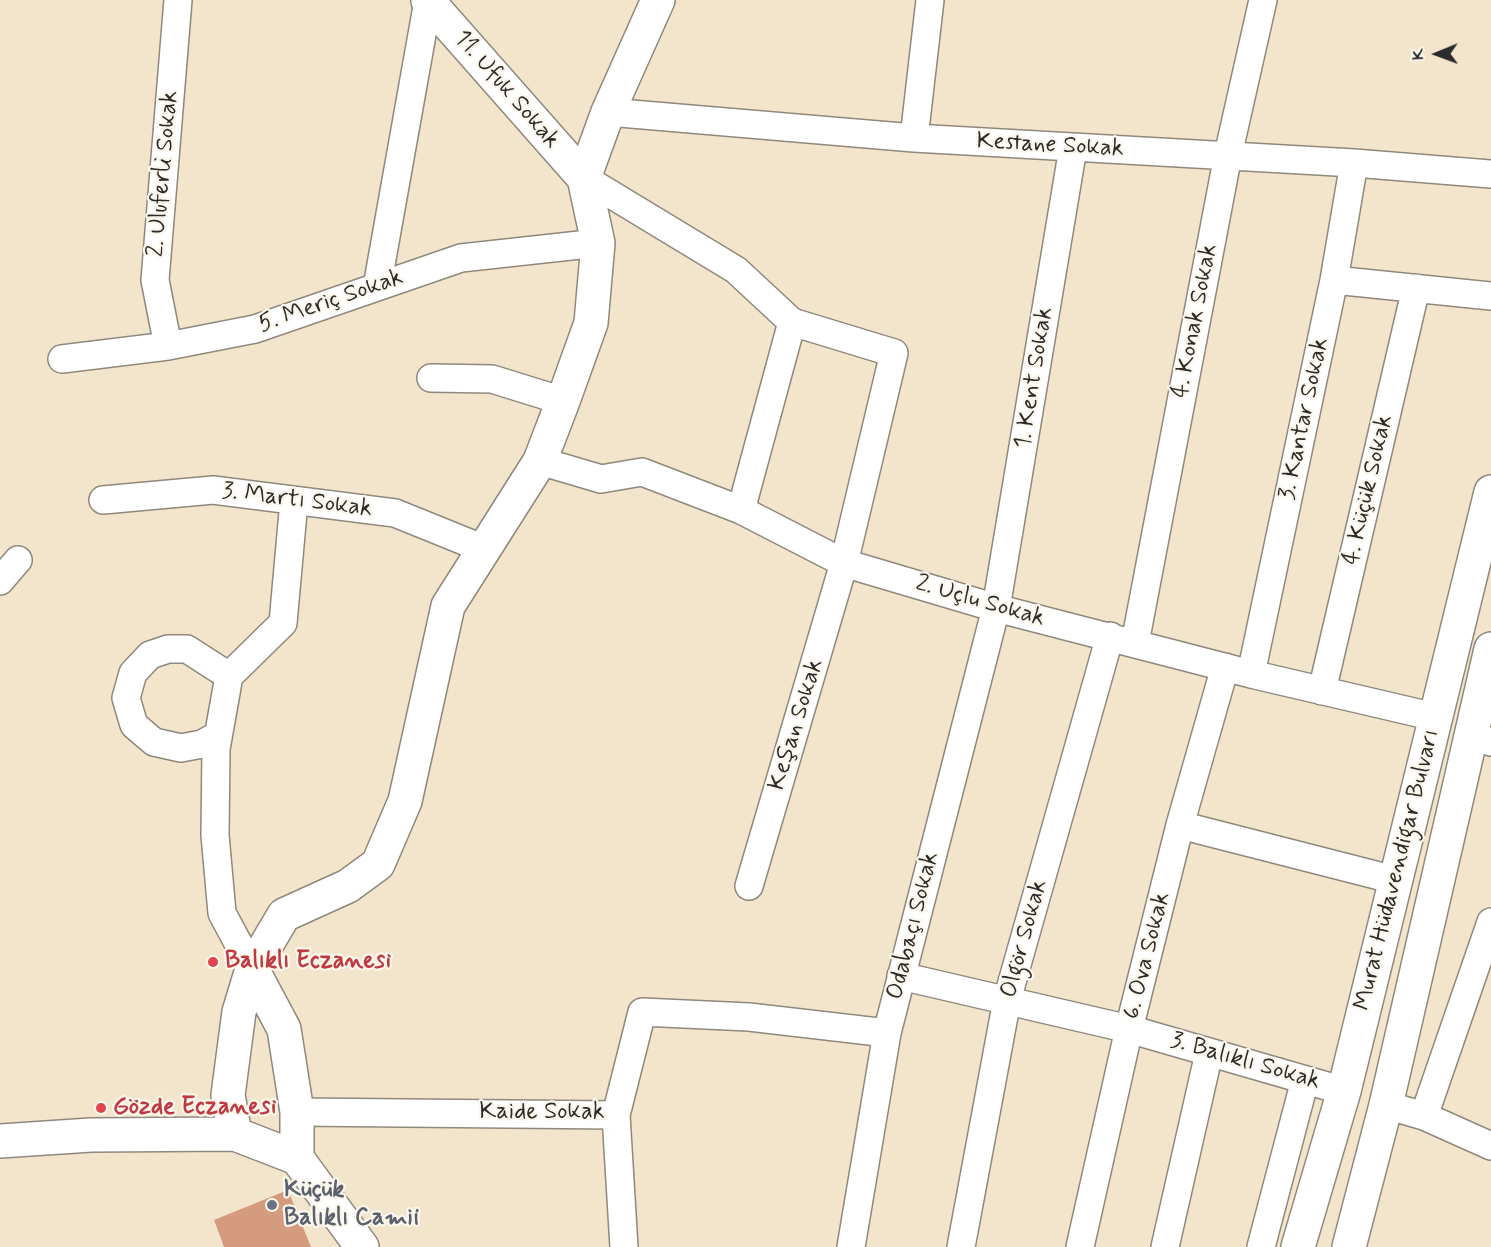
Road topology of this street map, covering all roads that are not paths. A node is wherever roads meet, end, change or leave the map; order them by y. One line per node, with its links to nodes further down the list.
1 (178, 0): 20 (street, 2. Uluferli Sokak)
2 (426, 0): 3 (main road, 11. Ufuk Sokak); 13 (main road, 11. Ufuk Sokak); 16 (street)
3 (444, 0)
4 (657, 0): 7 (main road)
5 (930, 0): 8 (street)
6 (1263, 0): 10 (street, 4. Konak Sokak)
7 (608, 112): 8 (street, Kestane Sokak); 13 (main road)
8 (914, 138): 9 (street, Kestane Sokak)
9 (1073, 147): 10 (street, Kestane Sokak); 33 (street, 1. Kent Sokak)
10 (1228, 155): 11 (street, Kestane Sokak); 34 (street, 4. Konak Sokak)
11 (1354, 163): 12 (street, Kestane Sokak); 15 (street, 3. Kantar Sokak)
12 (1491, 174)
13 (584, 178): 14 (main road); 19 (street)
14 (597, 243): 16 (street, 5. Meriç Sokak); 23 (main road)
15 (1335, 280): 17 (street); 37 (street, 3. Kantar Sokak)
16 (377, 287): 20 (street, 5. Meriç Sokak)
17 (1416, 288): 18 (street); 39 (street, 4. Küçük Sokak)
18 (1491, 296)
19 (792, 322): 28 (street); 31 (street, Keşan Sokak)
20 (168, 346): 21 (street, 5. Meriç Sokak)
21 (62, 359)
22 (431, 378): 23 (street)
23 (563, 400): 24 (main road)
24 (540, 461): 28 (street, 2. Uçlu Sokak); 29 (main road)
25 (1491, 492): 40 (main road, Murat Hüdavendigar Bulvarı)
26 (103, 500): 27 (street, 3. Martı Sokak)
27 (294, 501): 29 (street, 3. Martı Sokak); 38 (street)
28 (741, 510): 31 (street, 2. Uçlu Sokak)
29 (484, 549): 47 (main road)
30 (18, 560): 32 (street)
31 (844, 563): 33 (street, 2. Uçlu Sokak); 45 (street, Keşan Sokak)
32 (0, 581)
33 (996, 608): 34 (street, 2. Uçlu Sokak); 48 (street, Odabaçı Sokak)
34 (1123, 640): 36 (street, 2. Uçlu Sokak); 49 (street, Olgör Sokak)
35 (1491, 649): 42 (main road, Murat Hüdavendigar Bulvarı)
36 (1225, 667): 37 (street, 2. Uçlu Sokak); 43 (street, 6. Ova Sokak)
37 (1251, 674): 39 (street, 2. Uçlu Sokak)
38 (229, 676): 41 (street); 41 (street)
39 (1322, 691): 40 (street, 2. Uçlu Sokak)
40 (1435, 717): 44 (main road, Murat Hüdavendigar Bulvarı)
41 (218, 735): 47 (street)
42 (1481, 738): 55 (main road, Murat Hüdavendigar Bulvarı)
43 (1180, 825): 44 (street); 50 (street, 6. Ova Sokak)
44 (1395, 880): 54 (main road, Murat Hüdavendigar Bulvarı)
45 (749, 886)
46 (1491, 922): 58 (street)
47 (252, 969): 56 (main road); 59 (main road)
48 (900, 976): 49 (street, 3. Balıklı Sokak); 51 (street, Odabaçı Sokak)
49 (1007, 1000): 50 (street, 3. Balıklı Sokak); 66 (street, Olgör Sokak)
50 (1129, 1029): 52 (street, 3. Balıklı Sokak); 67 (street, 6. Ova Sokak)
51 (887, 1033): 57 (street, Kaide Sokak); 65 (street, Odabaçı Sokak)
52 (1209, 1053): 53 (street, 3. Balıklı Sokak); 68 (street)
53 (1305, 1080): 54 (street, 3. Balıklı Sokak); 69 (street)
54 (1344, 1091): 70 (main road, Murat Hüdavendigar Bulvarı)
55 (1386, 1106): 58 (street); 71 (main road, Murat Hüdavendigar Bulvarı)
56 (297, 1112): 57 (street, Kaide Sokak); 62 (main road)
57 (616, 1115): 64 (street)
58 (1424, 1116): 61 (street)
59 (235, 1134): 60 (main road); 62 (main road)
60 (0, 1141)
61 (1491, 1146)
62 (297, 1158): 63 (main road)
63 (362, 1247)
64 (624, 1247)
65 (851, 1247)
66 (961, 1247)
67 (1080, 1247)
68 (1165, 1247)
69 (1261, 1247)
70 (1298, 1247)
71 (1349, 1247)

